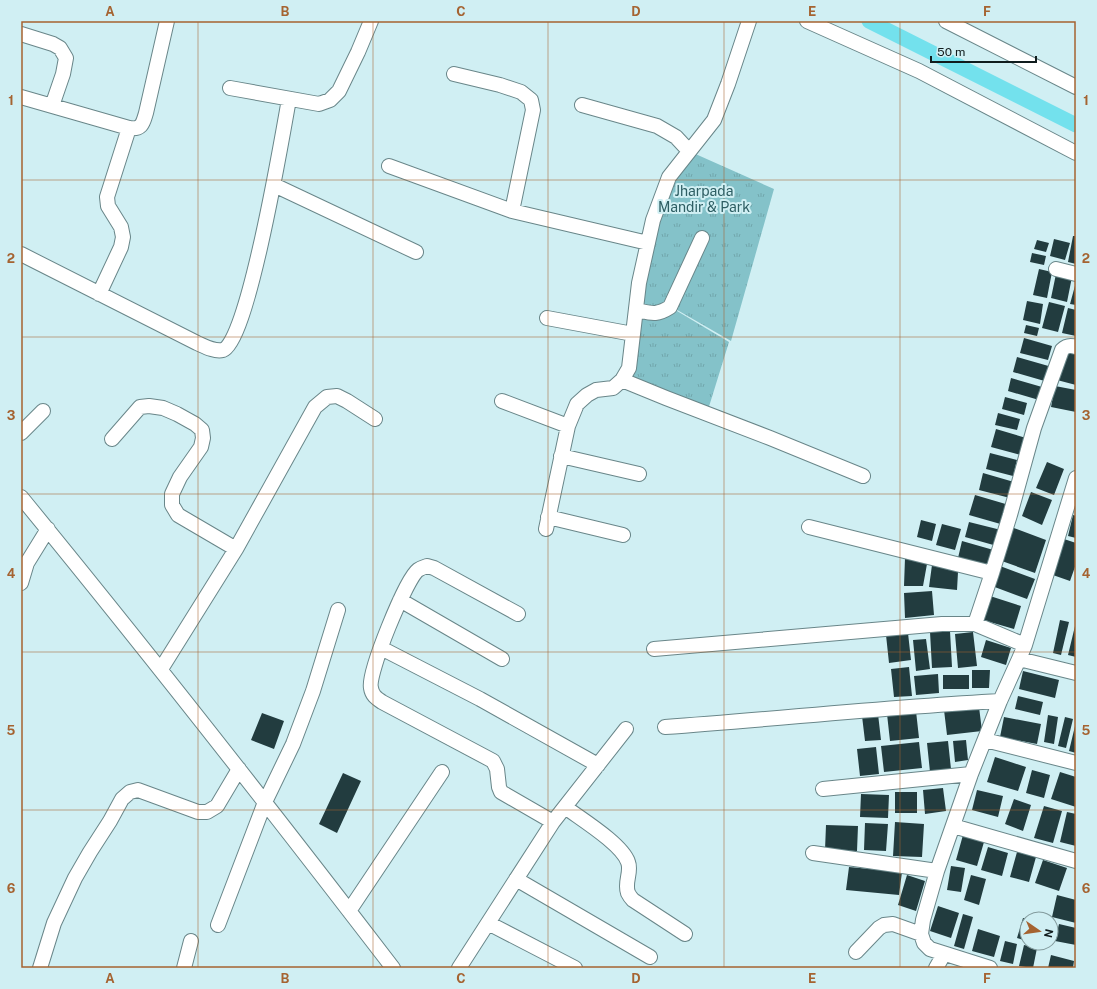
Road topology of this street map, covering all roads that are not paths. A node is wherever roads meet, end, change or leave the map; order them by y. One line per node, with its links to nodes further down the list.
1 (166, 21): 14 (street)
2 (371, 21): 11 (street)
3 (749, 21): 15 (street)
4 (807, 21): 16 (street)
5 (946, 21): 8 (street)
6 (21, 34): 12 (street)
7 (454, 74): 19 (street)
8 (1076, 87)
9 (230, 88): 11 (street)
10 (21, 97): 12 (street)
11 (289, 99): 18 (street)
12 (52, 106): 14 (street)
13 (582, 106): 15 (street)
14 (129, 128): 26 (street)
15 (689, 151): 21 (street)
16 (1076, 153)
17 (389, 166): 19 (street)
18 (274, 185): 22 (street); 26 (street)
19 (512, 211): 21 (street)
20 (702, 238): 27 (street)
21 (648, 243): 27 (street)
22 (416, 252)
23 (21, 254): 26 (street)
24 (1056, 269): 25 (street)
25 (1076, 274)
26 (99, 294)
27 (636, 310): 29 (street)
28 (547, 318): 29 (street)
29 (633, 334): 31 (street)
30 (1076, 347): 47 (street)
31 (622, 380): 35 (street); 40 (street)
32 (502, 401): 35 (street)
33 (43, 411): 36 (street)
34 (375, 419): 46 (street)
35 (568, 426): 38 (street)
36 (21, 433)
37 (112, 439): 46 (street)
38 (561, 456): 39 (street); 45 (street)
39 (639, 474)
40 (863, 476)
41 (1076, 478): 53 (street)
42 (21, 497): 44 (street)
43 (809, 527): 47 (street)
44 (48, 529): 48 (street); 58 (street)
45 (623, 535)
46 (236, 549): 58 (street)
47 (992, 574): 52 (street)
48 (21, 583)
49 (400, 600): 51 (street); 54 (street); 56 (street)
50 (338, 610): 70 (street)
51 (518, 614)
52 (975, 624): 53 (street); 55 (street)
53 (1024, 645): 57 (street)
54 (381, 648): 65 (street); 72 (street)
55 (654, 649)
56 (502, 659)
57 (1019, 659): 59 (street); 60 (street)
58 (161, 670): 66 (street)
59 (1076, 673)
60 (1000, 701): 61 (street); 63 (street)
61 (665, 727)
62 (626, 729): 65 (street)
63 (985, 740): 64 (street); 68 (street)
64 (1076, 763)
65 (598, 765): 71 (street)
66 (239, 769): 70 (street); 87 (street)
67 (442, 772): 78 (street)
68 (971, 774): 69 (street); 73 (street)
69 (823, 788)
70 (265, 802): 78 (street); 80 (street)
71 (565, 807): 72 (street); 81 (street)
72 (553, 822): 77 (street)
73 (953, 826): 75 (street); 76 (street)
74 (813, 853): 76 (street)
75 (1076, 861)
76 (937, 871): 82 (street)
77 (516, 879): 79 (street); 86 (street)
78 (349, 911): 89 (street)
79 (488, 923): 90 (street); 91 (street)
80 (218, 925)
81 (686, 934)
82 (921, 934): 84 (street); 85 (street)
83 (191, 941): 88 (street)
84 (856, 952)
85 (944, 954): 92 (street); 93 (street)
86 (650, 957)
87 (40, 968)
88 (184, 968)
89 (394, 968)
90 (459, 968)
91 (575, 968)
92 (936, 968)
93 (990, 968)

